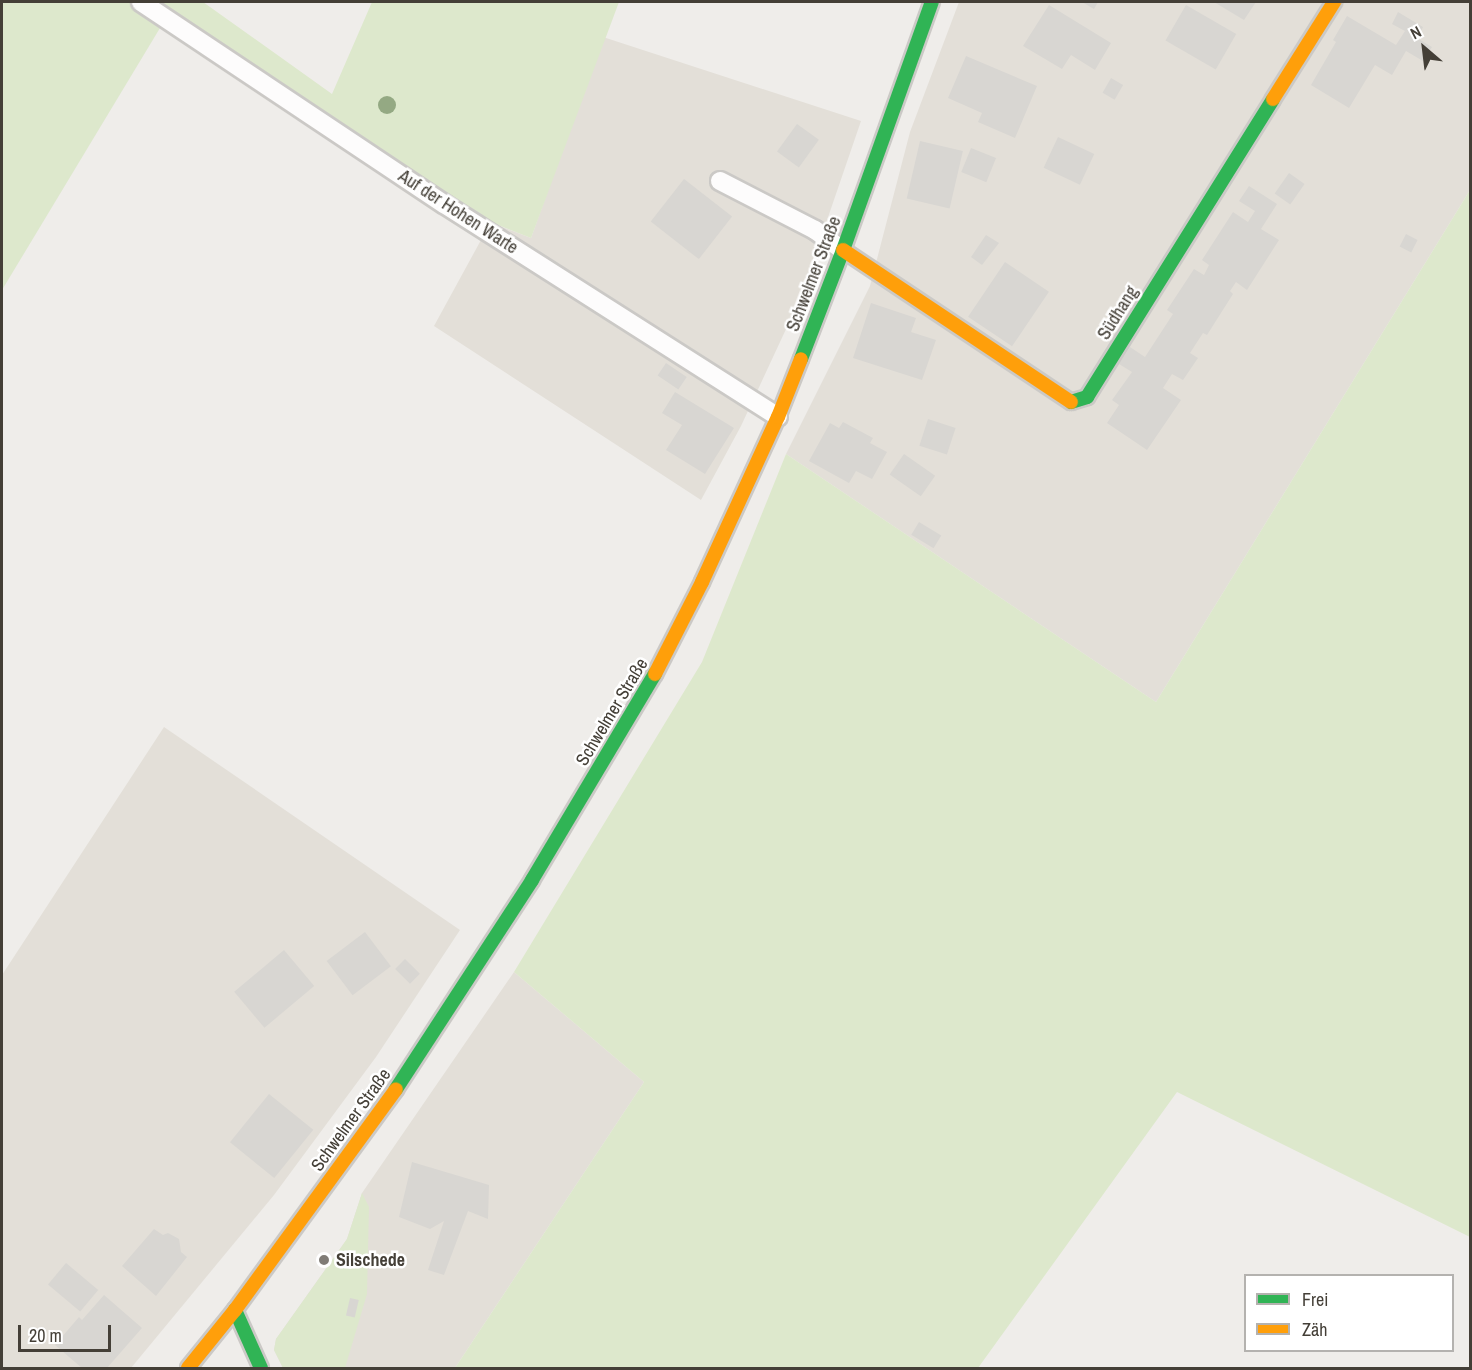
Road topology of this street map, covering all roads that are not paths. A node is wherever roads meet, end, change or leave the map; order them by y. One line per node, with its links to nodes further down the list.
1 (141, 2): 6 (lane, Auf der Hohen Warte)
2 (932, 2): 5 (main road, Schwelmer Straße)
3 (1334, 2): 5 (main road, Südhang)
4 (720, 181): 5 (lane)
5 (843, 250): 6 (main road, Schwelmer Straße)
6 (778, 417): 7 (main road, Schwelmer Straße)
7 (235, 1310): 8 (main road, Schwelmer Straße); 11 (main road)
8 (203, 1350): 9 (main road, Schwelmer Straße); 10 (main road)
9 (188, 1368)
10 (212, 1368)
11 (261, 1368)

